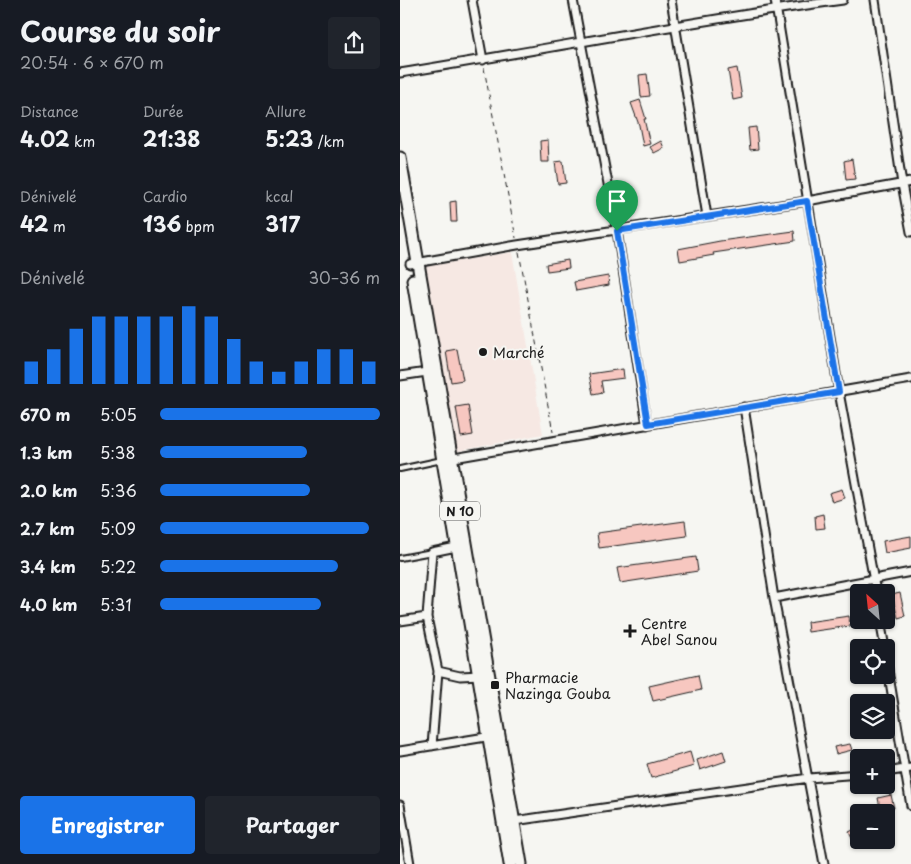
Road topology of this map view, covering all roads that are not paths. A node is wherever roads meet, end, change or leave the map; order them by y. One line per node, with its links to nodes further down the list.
1 (472, 0): 10 (street)
2 (573, 0): 9 (street)
3 (671, 0): 8 (street)
4 (775, 0): 7 (street)
5 (843, 0): 7 (street)
6 (875, 0): 14 (street)
7 (777, 9): 8 (street); 16 (street)
8 (675, 25): 9 (street); 18 (street)
9 (580, 41): 10 (street); 19 (street)
10 (483, 60): 11 (street)
11 (400, 73)
12 (400, 158): 15 (main road, N 10)
13 (911, 182): 14 (street)
14 (902, 184): 16 (street); 20 (street)
15 (402, 186): 21 (main road, N 10)
16 (807, 201): 18 (street); 25 (street)
17 (400, 207): 21 (main road, N 10)
18 (707, 216): 19 (street)
19 (617, 231): 21 (street); 27 (street)
20 (911, 232)
21 (414, 264): 22 (main road, N 10); 28 (main road, N 10)
22 (427, 372): 23 (street); 28 (main road, N 10)
23 (400, 376)
24 (911, 379): 25 (street)
25 (839, 392): 26 (street); 34 (street)
26 (744, 407): 27 (street); 36 (street)
27 (648, 424): 28 (street)
28 (447, 459): 29 (lane); 30 (main road, N 10)
29 (400, 469)
30 (462, 546): 31 (street); 40 (main road, N 10)
31 (432, 552): 32 (lane); 37 (street)
32 (400, 558)
33 (911, 572): 34 (street)
34 (873, 579): 35 (street); 36 (street)
35 (874, 584)
36 (774, 598): 48 (street)
37 (427, 617): 38 (street); 39 (street)
38 (400, 621)
39 (438, 671): 40 (street); 43 (street)
40 (483, 675): 42 (main road, N 10)
41 (891, 684): 45 (street)
42 (494, 736): 43 (street); 51 (main road, N 10); 53 (main road, N 10)
43 (432, 746): 44 (street)
44 (400, 751)
45 (908, 769): 46 (street); 50 (street)
46 (895, 771)
47 (850, 775): 48 (street)
48 (809, 778): 51 (street); 55 (street)
49 (400, 805): 52 (street)
50 (911, 806)
51 (514, 821): 54 (main road, N 10)
52 (410, 864)
53 (510, 864)
54 (521, 864)
55 (824, 864)

